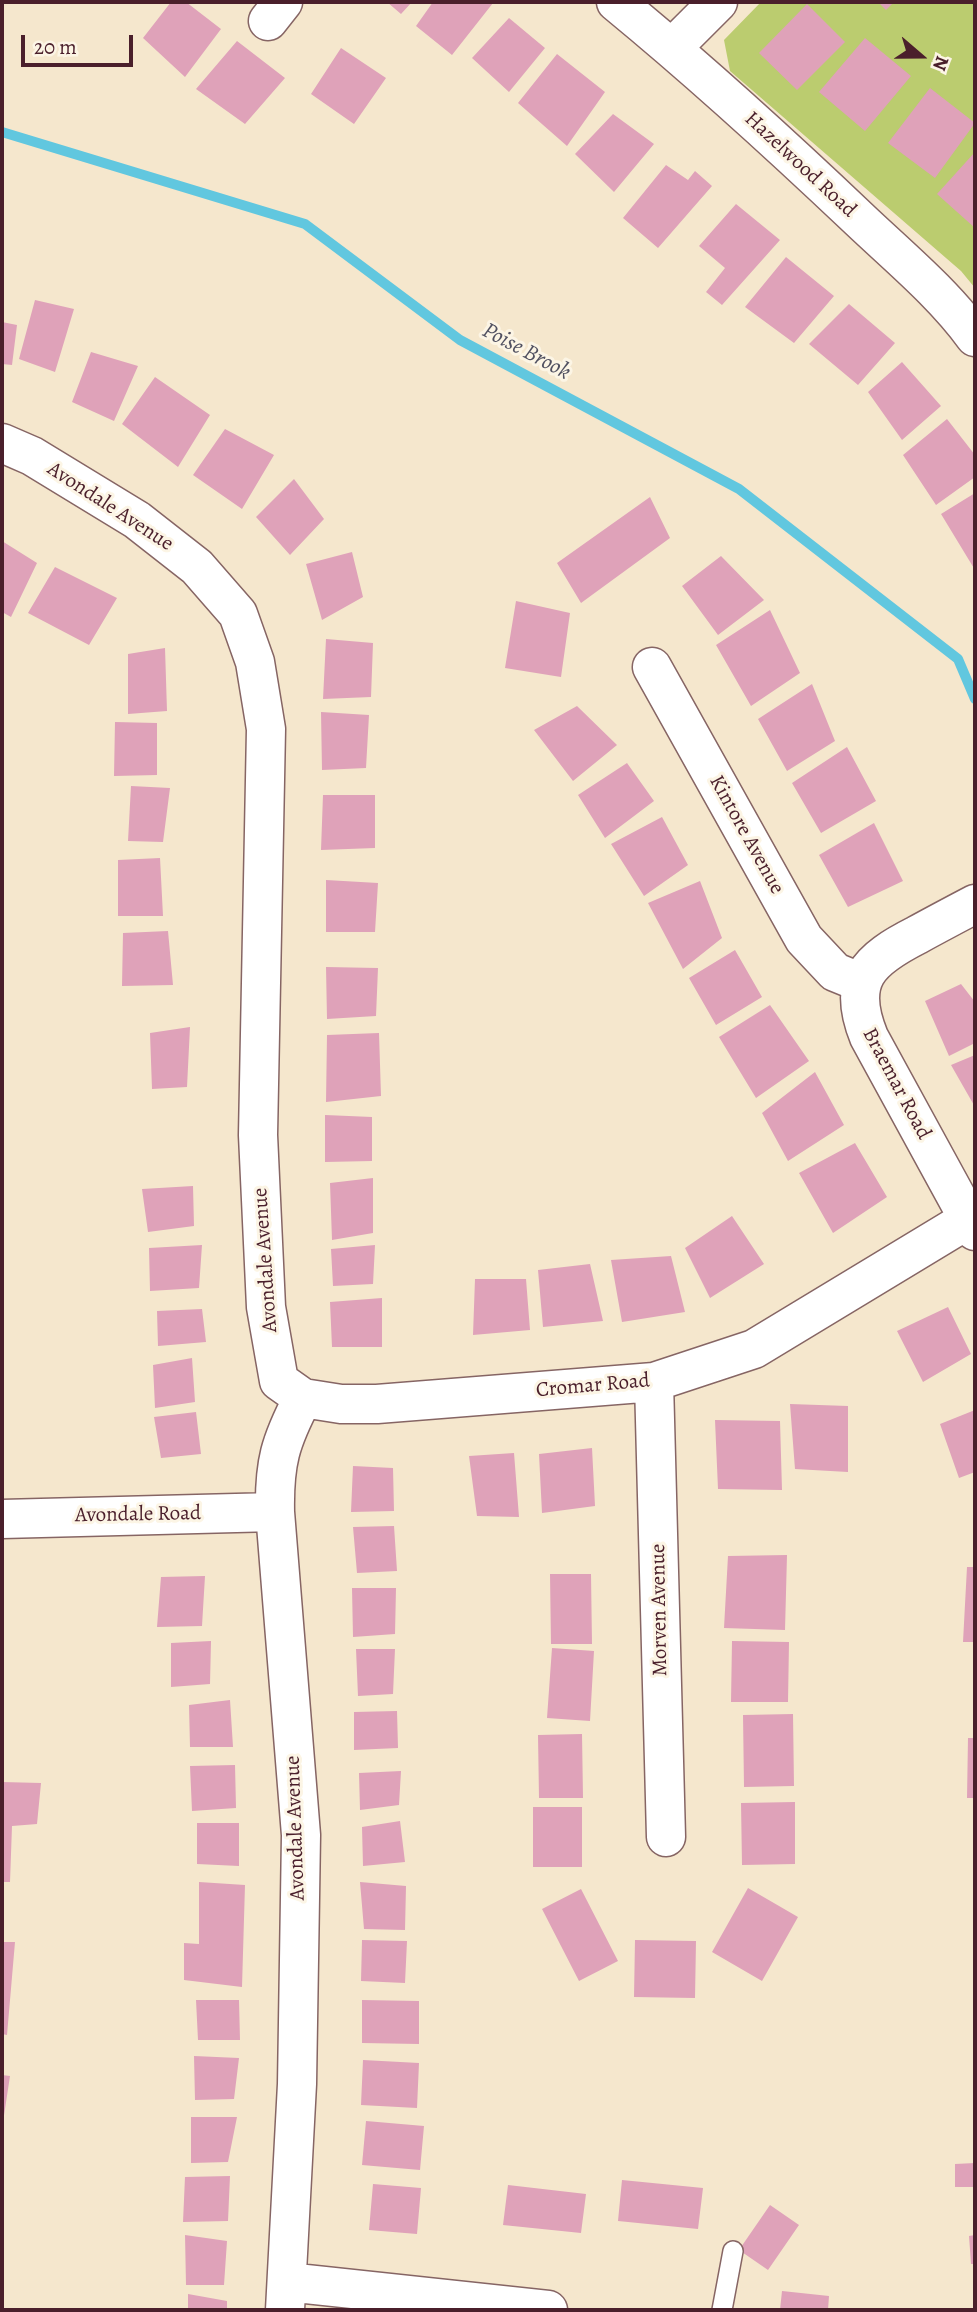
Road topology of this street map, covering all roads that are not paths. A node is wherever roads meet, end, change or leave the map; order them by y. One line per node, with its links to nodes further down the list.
1 (616, 2): 3 (street, Hazelwood Road)
2 (718, 2): 3 (street)
3 (673, 48): 4 (street, Hazelwood Road)
4 (975, 337)
5 (2, 443): 11 (street, Avondale Avenue)
6 (652, 667): 8 (street, Kintore Avenue)
7 (975, 904): 8 (street)
8 (862, 983): 9 (street, Braemar Road)
9 (972, 1225): 10 (street, Cromar Road)
10 (654, 1382): 11 (street, Cromar Road); 14 (street, Morven Avenue)
11 (303, 1398): 12 (street, Avondale Avenue)
12 (275, 1512): 13 (street, Avondale Road); 16 (street, Avondale Avenue)
13 (2, 1519)
14 (666, 1837)
15 (733, 2251): 18 (lane)
16 (286, 2296): 17 (street)
17 (548, 2310)
18 (722, 2310)

